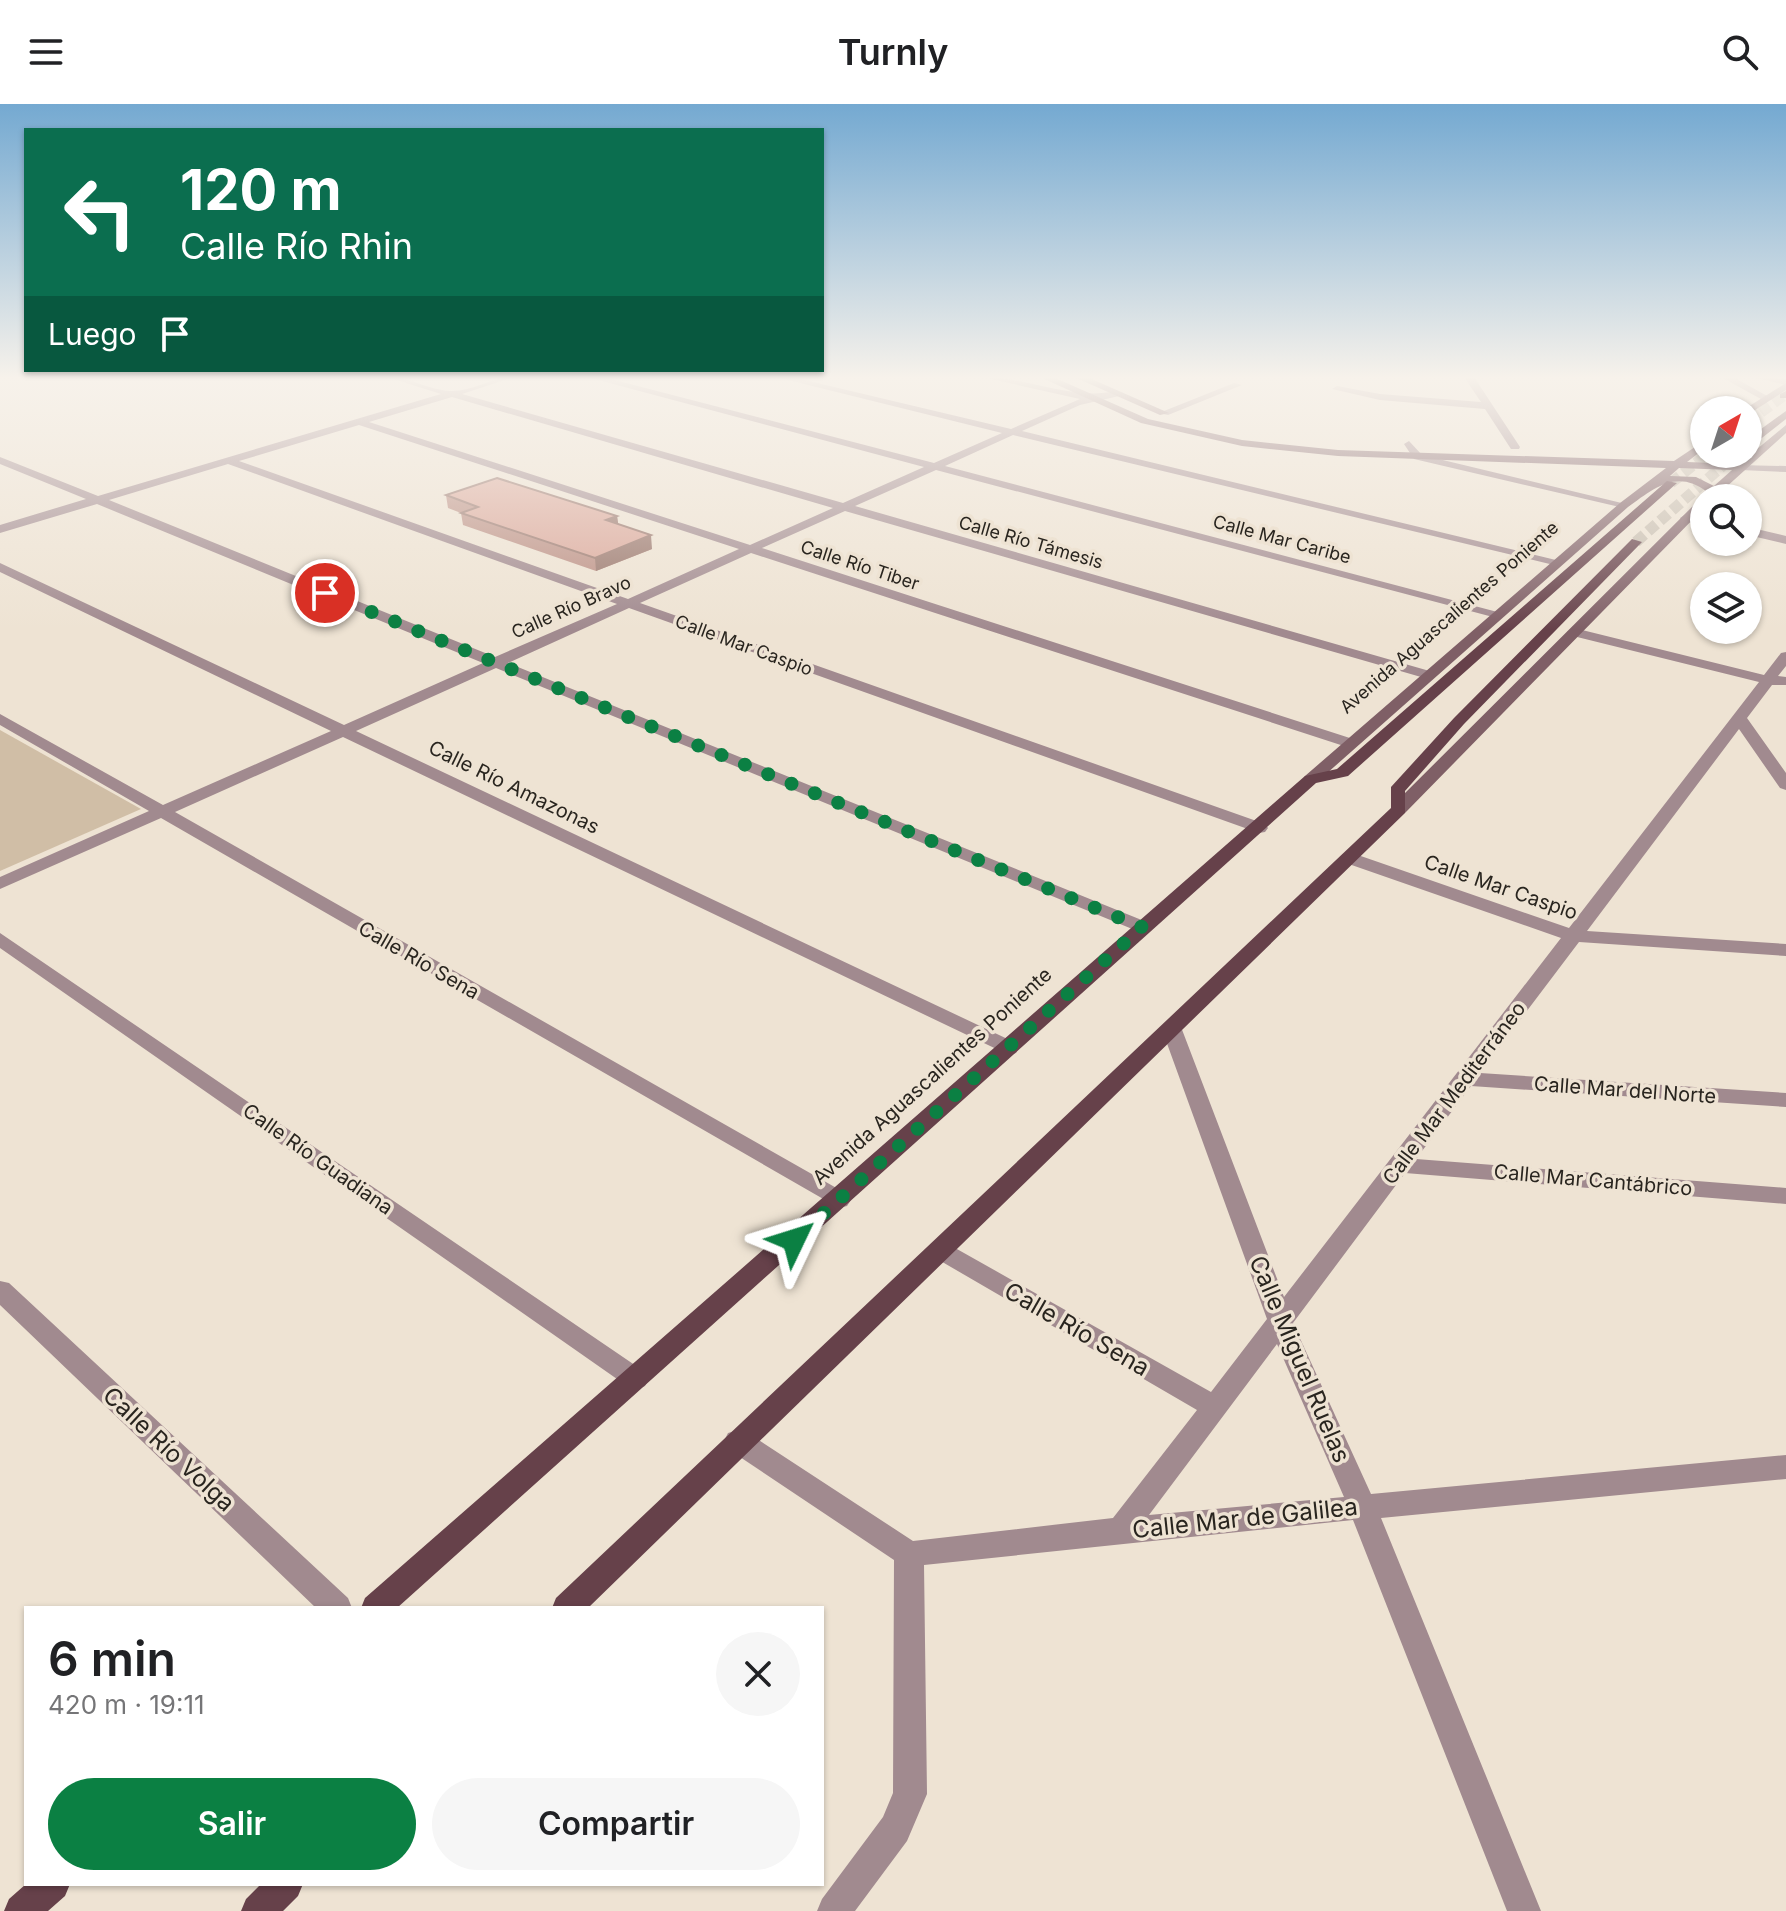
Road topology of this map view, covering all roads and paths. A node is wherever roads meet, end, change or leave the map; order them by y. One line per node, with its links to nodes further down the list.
1 (3, 461): 21 (street)
2 (228, 461): 21 (street)
3 (229, 461): 34 (street, Calle Mar Caspio)
4 (480, 461): 31 (street, Calle Río Tiber)
5 (686, 461): 23 (street, Calle Río Támesis)
6 (912, 461): 14 (street, Calle Mar Caribe)
7 (947, 461): 14 (street, Calle Río Bravo)
8 (1136, 461): 32 (street)
9 (1437, 461): 22 (street)
10 (1558, 461): 12 (main road)
11 (1683, 461): 12 (main road, Avenida Aguascalientes Poniente)
12 (1677, 465): 13 (main road); 18 (main road, Avenida Aguascalientes Poniente)
13 (1690, 465)
14 (934, 467): 23 (street, Calle Río Bravo); 35 (street, Calle Mar Caribe)
15 (1740, 468): 20 (main road)
16 (1762, 468): 17 (street)
17 (1786, 469)
18 (1664, 481): 19 (main road); 22 (main road, Avenida Aguascalientes Poniente); 45 (main road, Avenida Aguascalientes Poniente)
19 (1702, 484)
20 (1722, 484)
21 (98, 500): 27 (street); 38 (street)
22 (1624, 505): 32 (main road, Avenida Aguascalientes Poniente)
23 (845, 507): 31 (street, Calle Río Bravo); 39 (street, Calle Río Támesis)
24 (1690, 514): 25 (main road)
25 (1686, 518): 26 (street); 36 (main road)
26 (1690, 519)
27 (0, 529)
28 (1762, 534): 29 (street)
29 (1786, 540)
30 (1636, 542): 47 (main road)
31 (751, 549): 34 (street, Calle Río Bravo); 44 (street, Calle Río Tiber)
32 (1558, 562): 35 (main road, Avenida Aguascalientes Poniente)
33 (0, 567): 43 (street, Calle Río Amazonas)
34 (628, 604): 38 (street, Calle Río Bravo); 49 (street, Calle Mar Caspio)
35 (1498, 614): 39 (main road, Avenida Aguascalientes Poniente)
36 (1574, 632): 40 (street); 47 (main road)
37 (1786, 656): 40 (street, Calle Mar Mediterráneo)
38 (496, 663): 43 (street, Calle Río Bravo); 52 (street)
39 (1428, 675): 44 (main road, Avenida Aguascalientes Poniente)
40 (1777, 680): 41 (street, Calle Mar Mediterráneo)
41 (1739, 718): 46 (street); 53 (street, Calle Mar Mediterráneo)
42 (0, 719): 48 (street, Calle Río Sena)
43 (344, 731): 48 (street, Calle Río Bravo); 57 (street, Calle Río Amazonas)
44 (1350, 743): 45 (main road, Avenida Aguascalientes Poniente)
45 (1311, 779): 49 (main road, Avenida Aguascalientes Poniente)
46 (1786, 785)
47 (1399, 809): 50 (main road)
48 (161, 812): 51 (street, Calle Río Bravo); 62 (street, Calle Río Sena)
49 (1259, 828): 52 (main road, Avenida Aguascalientes Poniente)
50 (1349, 858): 53 (street, Calle Mar Caspio); 56 (main road)
51 (0, 884)
52 (1142, 927): 57 (main road, Avenida Aguascalientes Poniente)
53 (1573, 936): 55 (street, Calle Mar Caspio); 58 (street, Calle Mar Mediterráneo)
54 (0, 939): 66 (street, Calle Río Guadiana)
55 (1786, 950)
56 (1171, 1027): 63 (main road); 65 (street, Calle Miguel Ruelas)
57 (1009, 1048): 62 (main road, Avenida Aguascalientes Poniente)
58 (1465, 1079): 59 (street, Calle Mar del Norte); 60 (street, Calle Mar Mediterráneo)
59 (1786, 1100)
60 (1399, 1165): 61 (street, Calle Mar Cantábrico); 65 (street, Calle Mar Mediterráneo)
61 (1786, 1196)
62 (839, 1200): 66 (main road, Avenida Aguascalientes Poniente)
63 (940, 1250): 67 (street, Calle Río Sena); 68 (main road)
64 (0, 1290): 73 (street, Calle Río Volga)
65 (1280, 1321): 67 (street, Calle Mar Mediterráneo); 70 (street, Calle Miguel Ruelas)
66 (636, 1379): 74 (main road, Avenida Aguascalientes Poniente)
67 (1214, 1407): 71 (street, Calle Mar Mediterráneo)
68 (738, 1441): 72 (street); 75 (main road)
69 (1786, 1467): 70 (street, Calle Mar de Galilea)
70 (1362, 1506): 71 (street, Calle Mar de Galilea); 81 (street, Calle Miguel Ruelas)
71 (1121, 1530): 72 (street, Calle Mar de Galilea)
72 (909, 1554): 80 (street)
73 (335, 1606)
74 (378, 1606)
75 (569, 1606)
76 (51, 1886): 78 (main road)
77 (284, 1886): 79 (main road)
78 (21, 1911)
79 (258, 1911)
80 (834, 1911)
81 (1524, 1911)

